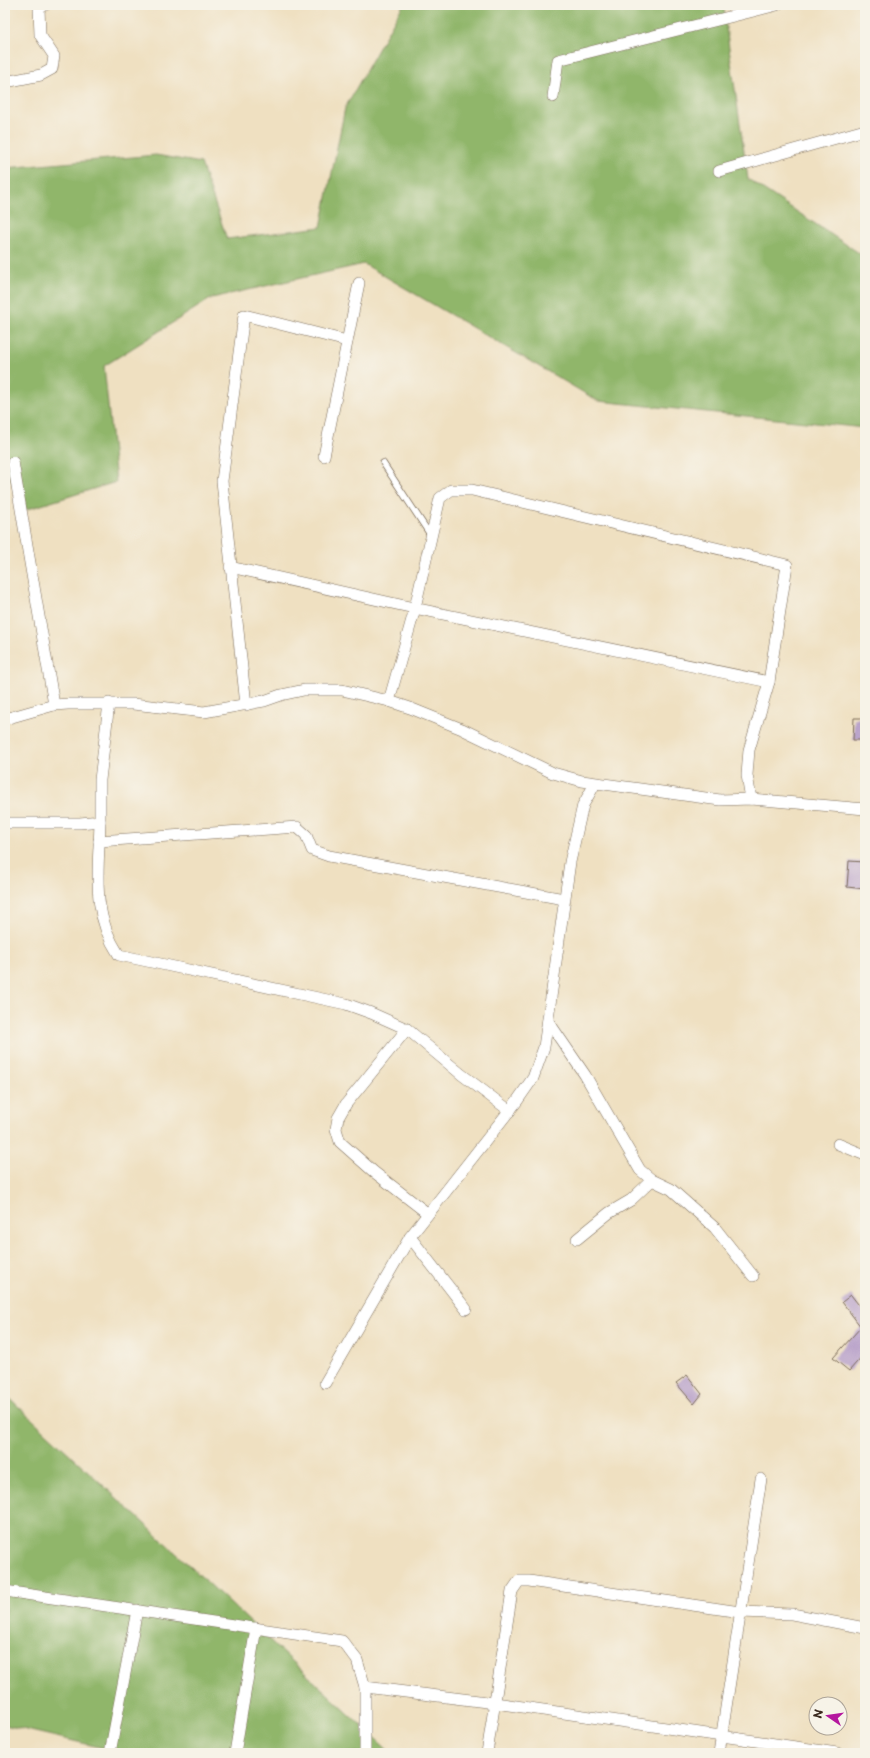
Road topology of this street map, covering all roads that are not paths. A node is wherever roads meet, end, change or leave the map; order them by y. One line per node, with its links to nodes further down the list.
1 (45, 5): 3 (street)
2 (777, 5): 4 (street)
3 (5, 82)
4 (553, 96)
5 (865, 130): 6 (street)
6 (719, 171)
7 (359, 283): 8 (street)
8 (347, 341): 9 (street); 13 (street)
9 (324, 456)
10 (13, 462): 19 (street)
11 (383, 463): 12 (lane)
12 (431, 537): 14 (street); 15 (street)
13 (230, 567): 14 (street); 18 (street)
14 (414, 608): 15 (street); 16 (street)
15 (769, 682): 22 (street)
16 (389, 701): 18 (street); 21 (street)
17 (109, 703): 18 (street); 19 (street); 24 (street)
18 (246, 705)
19 (54, 706): 20 (street)
20 (5, 719)
21 (595, 784): 22 (street); 27 (street)
22 (751, 799): 23 (street)
23 (865, 809)
24 (100, 821): 25 (street); 26 (street)
25 (5, 822)
26 (99, 840): 27 (street); 29 (street)
27 (564, 899): 28 (street)
28 (548, 1021): 30 (street); 33 (street)
29 (406, 1029): 30 (street); 34 (street)
30 (510, 1110): 34 (street)
31 (838, 1144): 32 (street)
32 (865, 1155)
33 (652, 1180): 36 (street); 37 (street)
34 (428, 1213): 35 (street)
35 (410, 1237): 38 (street); 39 (street)
36 (577, 1239)
37 (753, 1276)
38 (466, 1309)
39 (325, 1383)
40 (761, 1479): 43 (street)
41 (5, 1591): 42 (street)
42 (137, 1610): 44 (street); 49 (street)
43 (740, 1612): 45 (street); 47 (street); 48 (street)
44 (256, 1628): 46 (street); 50 (street)
45 (865, 1628)
46 (366, 1687): 47 (street); 51 (street)
47 (495, 1703): 48 (street); 52 (street)
48 (722, 1736): 53 (street); 54 (street)
49 (110, 1753)
50 (235, 1753)
51 (365, 1753)
52 (487, 1753)
53 (719, 1753)
54 (837, 1753)

